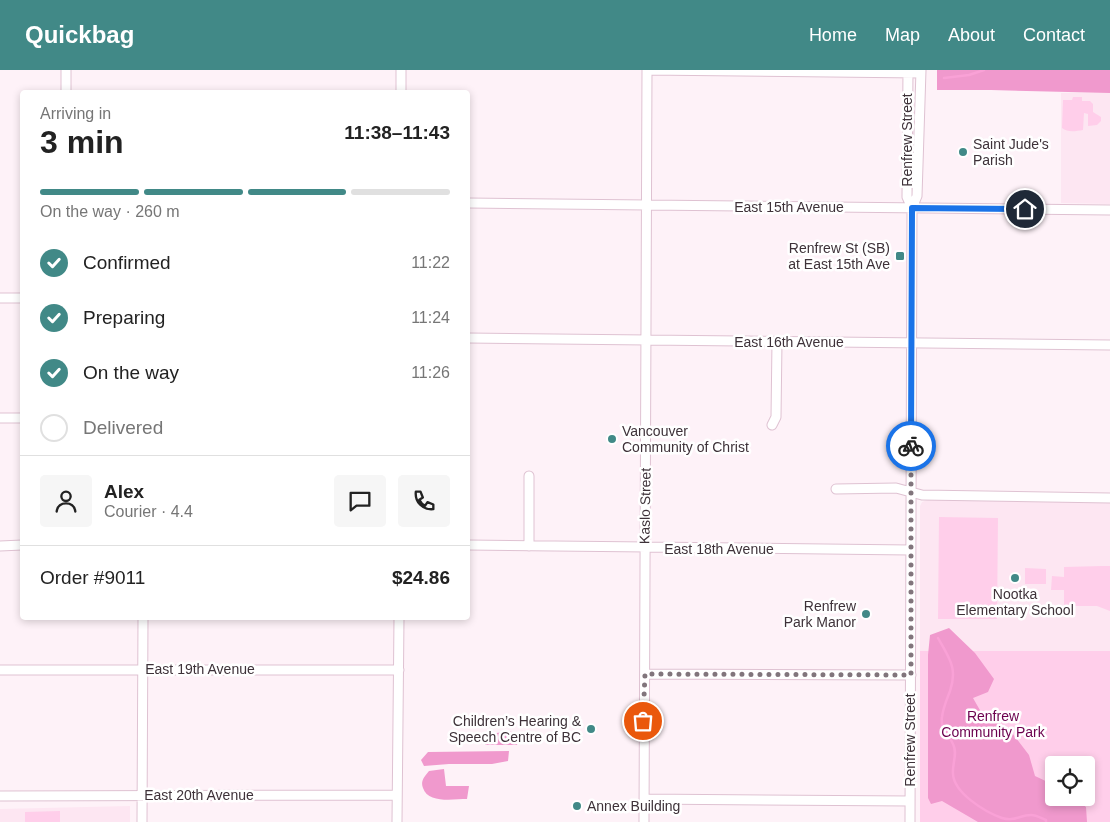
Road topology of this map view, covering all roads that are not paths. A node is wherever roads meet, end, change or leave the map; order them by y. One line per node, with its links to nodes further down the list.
1 (66, 70): 6 (street)
2 (400, 70): 7 (street)
3 (646, 70): 4 (street); 9 (street, Kaslo Street)
4 (908, 72): 5 (street); 10 (street, Renfrew Street)
5 (920, 72): 10 (street, Renfrew Street)
6 (66, 90)
7 (401, 90)
8 (470, 204): 9 (street, East 15th Avenue)
9 (646, 206): 10 (street, East 15th Avenue); 15 (street, Kaslo Street)
10 (912, 208): 11 (street, East 15th Avenue); 17 (street, Renfrew Street)
11 (1110, 210)
12 (0, 298): 13 (street)
13 (20, 298)
14 (470, 338): 15 (street, East 16th Avenue)
15 (646, 340): 16 (street, East 16th Avenue); 30 (street, Kaslo Street)
16 (777, 342): 17 (street, East 16th Avenue); 21 (street)
17 (912, 343): 18 (street, East 16th Avenue); 24 (street, Renfrew Street)
18 (1110, 345)
19 (0, 418): 20 (street)
20 (20, 418)
21 (772, 425)
22 (529, 476): 29 (street)
23 (836, 489): 24 (street)
24 (910, 493): 25 (street); 31 (street, Renfrew Street)
25 (1110, 498)
26 (20, 545): 28 (street)
27 (470, 545): 29 (street, East 18th Avenue)
28 (0, 546)
29 (529, 546): 30 (street, East 18th Avenue)
30 (644, 548): 31 (street, East 18th Avenue); 37 (street, Kaslo Street)
31 (910, 550): 38 (street, Renfrew Street)
32 (143, 620): 34 (street)
33 (399, 620): 36 (street)
34 (142, 669): 35 (street, East 19th Avenue); 36 (street, East 19th Avenue); 39 (street)
35 (0, 670)
36 (399, 670): 40 (street)
37 (645, 674): 38 (street); 42 (street, Kaslo Street)
38 (911, 675): 43 (street, Renfrew Street)
39 (142, 795): 40 (street, East 20th Avenue); 41 (street, East 20th Avenue); 44 (street)
40 (397, 795): 45 (street)
41 (0, 796)
42 (644, 799): 43 (street); 46 (street, Kaslo Street)
43 (910, 801): 47 (street, Renfrew Street)
44 (142, 822)
45 (397, 822)
46 (644, 822)
47 (910, 822)

